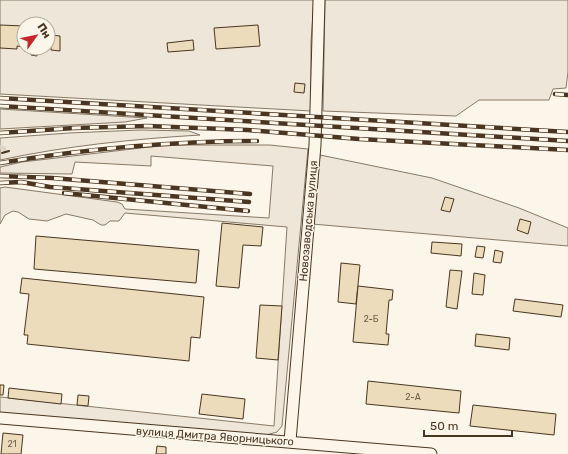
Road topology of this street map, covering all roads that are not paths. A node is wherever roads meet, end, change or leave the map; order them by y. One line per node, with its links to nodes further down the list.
1 (319, 0): 3 (street, Новозаводська вулиця)
2 (0, 418): 3 (street, вулиця Дмитра Яворницького)
3 (290, 441): 4 (street, вулиця Дмитра Яворницького)
4 (396, 452): 5 (street, вулиця Дмитра Яворницького)
5 (431, 454)

